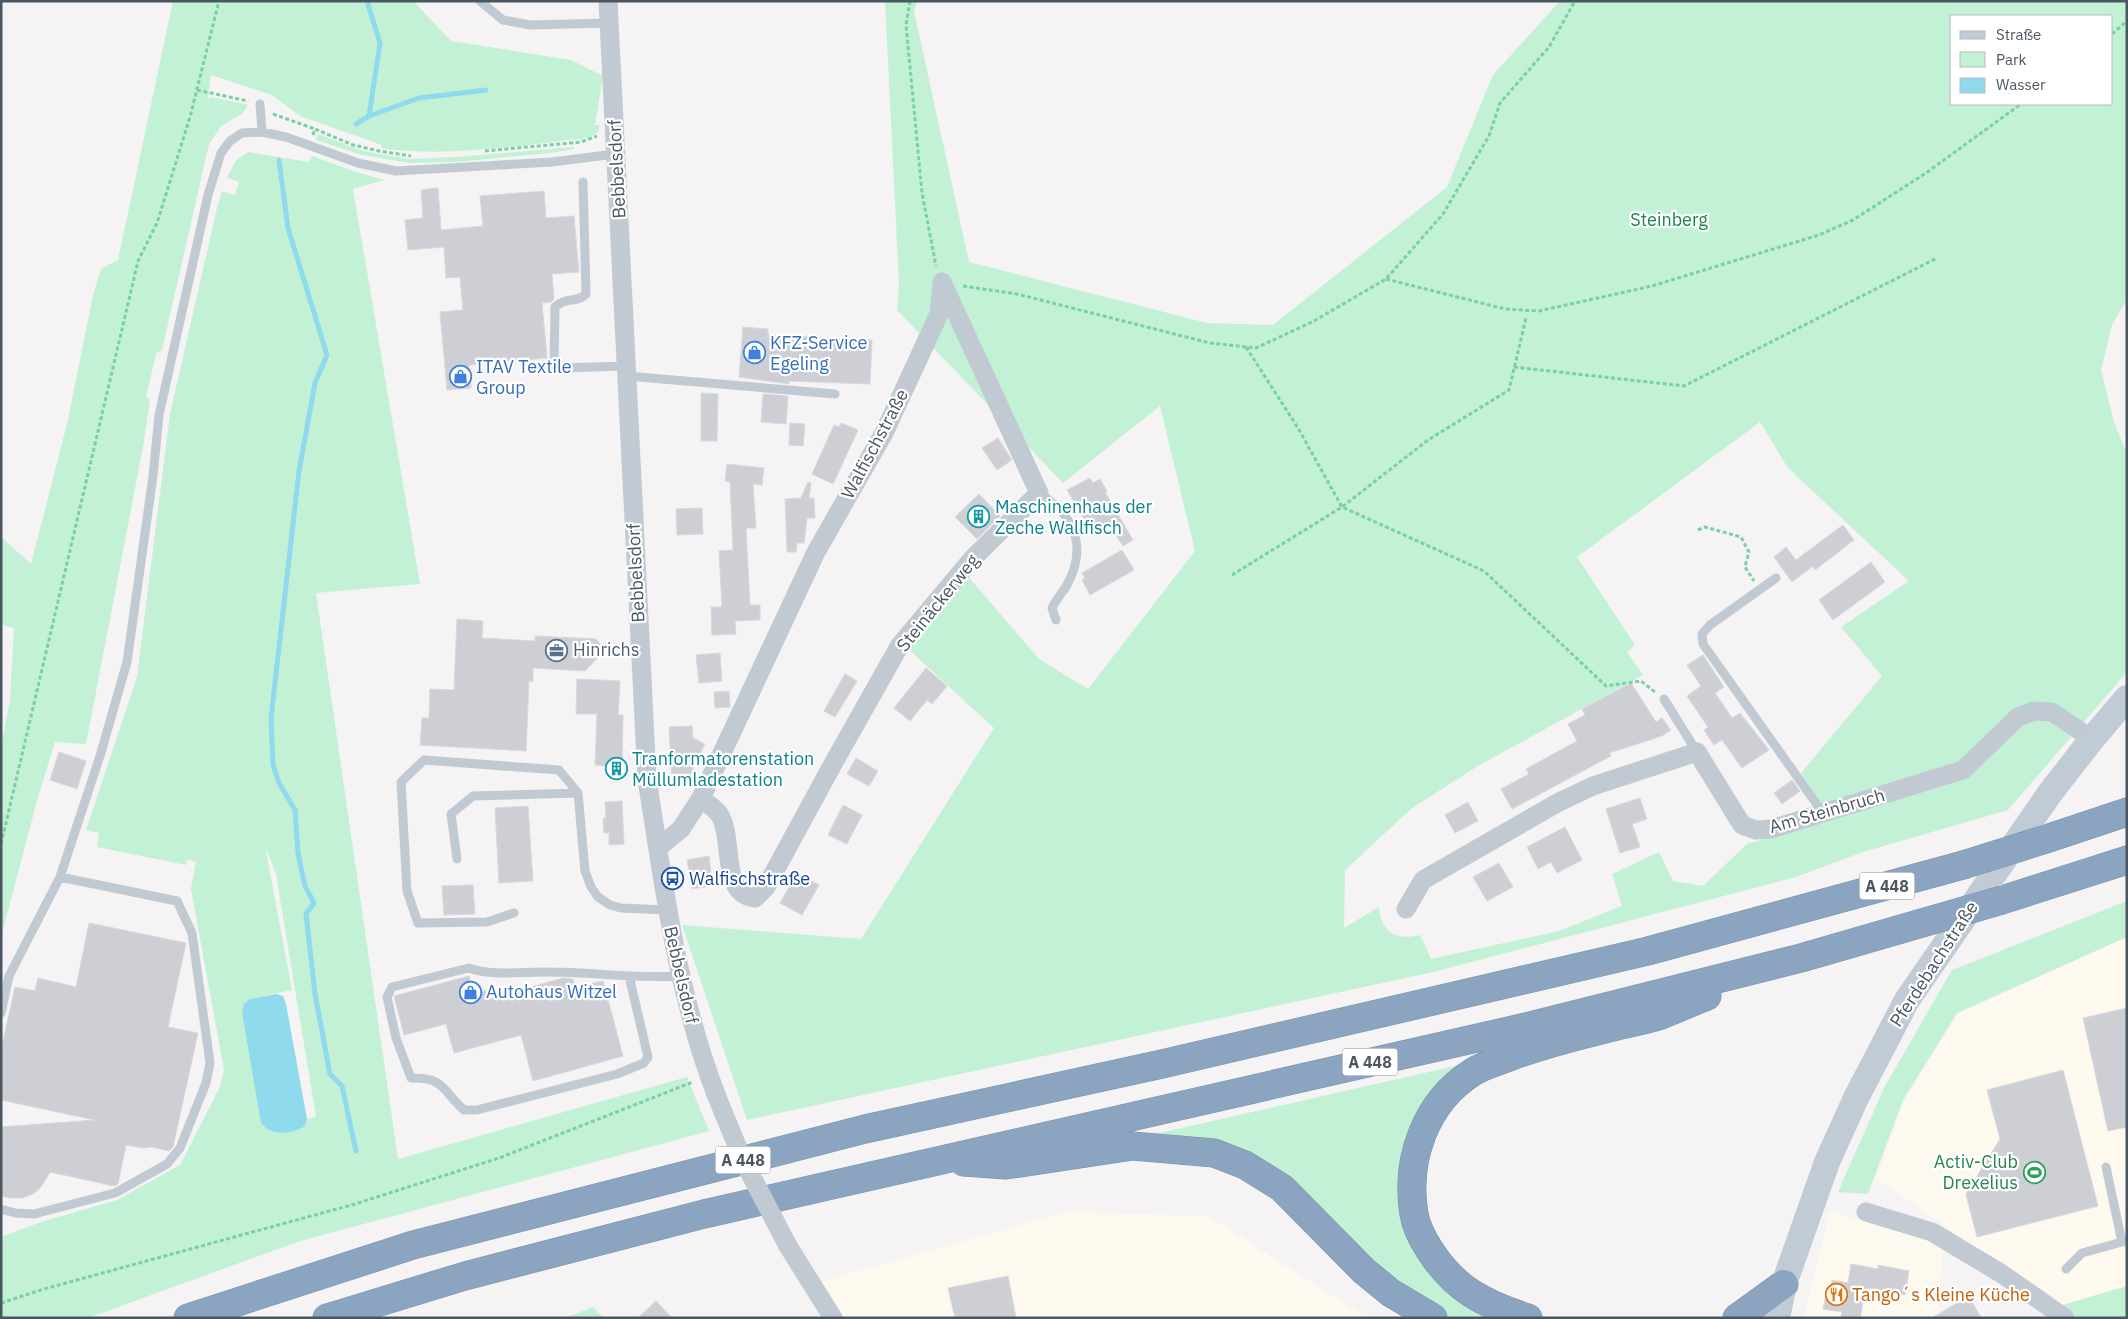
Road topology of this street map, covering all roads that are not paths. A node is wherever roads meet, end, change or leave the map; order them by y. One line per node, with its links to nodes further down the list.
1 (480, 1): 3 (lane)
2 (608, 1): 3 (street, Bebbelsdorf)
3 (609, 23): 6 (street, Bebbelsdorf)
4 (260, 104): 5 (lane)
5 (262, 132): 6 (lane); 24 (lane)
6 (615, 154): 8 (street, Bebbelsdorf)
7 (583, 182): 8 (lane)
8 (627, 371): 9 (lane); 21 (street, Bebbelsdorf)
9 (835, 394)
10 (1039, 493): 12 (lane); 18 (street, Steinäckerweg); 18 (street, Walfischstraße)
11 (1776, 578): 20 (lane)
12 (1056, 620)
13 (1664, 698): 16 (lane)
14 (2127, 698): 15 (main road, Pferdebachstraße)
15 (2092, 739): 20 (street, Am Steinbruch); 38 (main road, Pferdebachstraße)
16 (1697, 752): 20 (street, Am Steinbruch); 25 (street)
17 (578, 792): 22 (lane); 26 (lane); 27 (lane)
18 (701, 798): 21 (street, Walfischstraße)
19 (2127, 812): 39 (highway, A 448, bridge)
20 (1823, 813)
21 (658, 848): 26 (street, Bebbelsdorf)
22 (457, 859)
23 (2127, 860): 28 (highway, A 448, bridge)
24 (60, 877): 31 (lane); 34 (lane)
25 (1406, 909)
26 (667, 910): 30 (street, Bebbelsdorf)
27 (514, 913)
28 (1801, 958): 32 (highway, A 448); 43 (highway)
29 (629, 976): 29 (lane); 30 (lane)
30 (680, 976): 41 (street, Bebbelsdorf, bridge)
31 (1, 1013)
32 (937, 1160): 40 (highway, A 448); 42 (highway)
33 (2106, 1167): 36 (lane)
34 (1, 1209)
35 (1866, 1212): 46 (street)
36 (2125, 1242): 37 (lane)
37 (2066, 1269)
38 (1784, 1284): 44 (highway); 45 (main road, Pferdebachstraße)
39 (188, 1318)
40 (327, 1318)
41 (833, 1318)
42 (1434, 1318)
43 (1528, 1318)
44 (1737, 1318)
45 (1777, 1318)
46 (2065, 1318)

